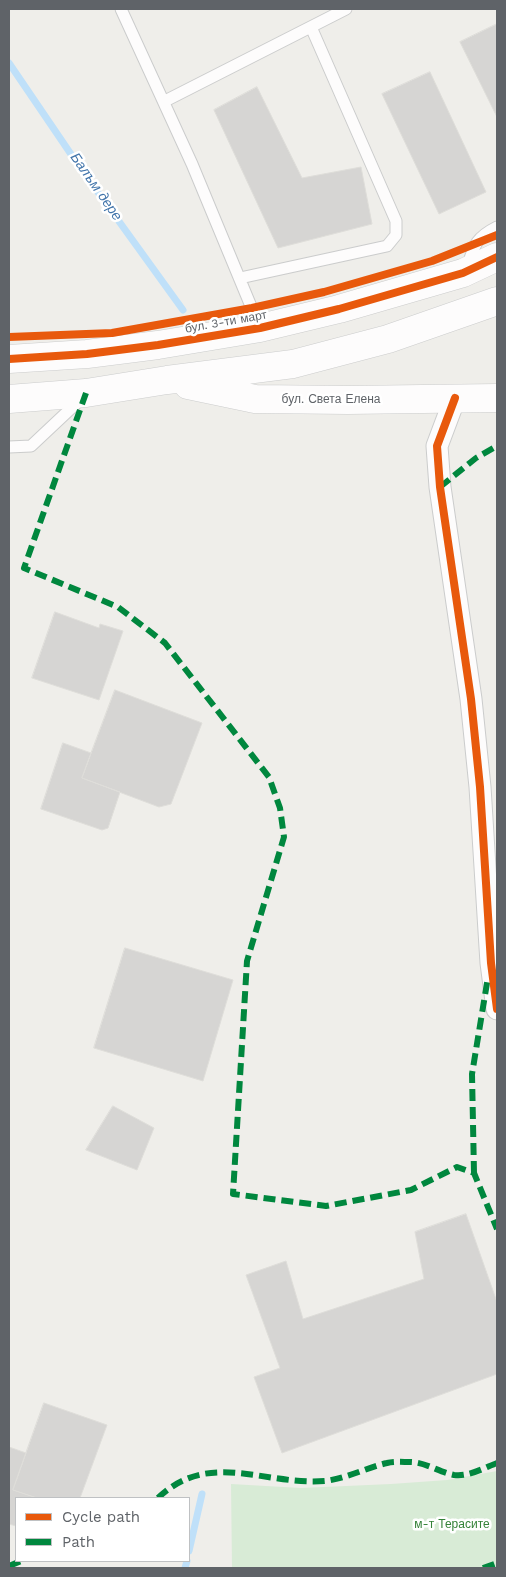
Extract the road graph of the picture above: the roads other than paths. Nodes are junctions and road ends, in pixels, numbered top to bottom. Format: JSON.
{"nodes":[{"id":1,"x":121,"y":9,"type":"edge"},
{"id":2,"x":346,"y":9,"type":"edge"},
{"id":3,"x":311,"y":26,"type":"junction"},
{"id":4,"x":165,"y":101,"type":"junction"},
{"id":5,"x":497,"y":227,"type":"edge"},
{"id":6,"x":497,"y":258,"type":"edge"},
{"id":7,"x":465,"y":272,"type":"junction"},
{"id":8,"x":240,"y":278,"type":"junction"},
{"id":9,"x":497,"y":285,"type":"edge"},
{"id":10,"x":497,"y":301,"type":"edge"},
{"id":11,"x":260,"y":328,"type":"junction"},
{"id":12,"x":9,"y":359,"type":"edge"},
{"id":13,"x":167,"y":380,"type":"junction"},
{"id":14,"x":86,"y":394,"type":"junction"},
{"id":15,"x":455,"y":398,"type":"junction"},
{"id":16,"x":497,"y":398,"type":"edge"},
{"id":17,"x":9,"y":399,"type":"edge"},
{"id":18,"x":9,"y":447,"type":"edge"},
{"id":19,"x":497,"y":1009,"type":"edge"}],
"edges":[{"from":1,"to":4,"type":"lane"},
{"from":2,"to":3,"type":"lane"},
{"from":3,"to":4,"type":"lane"},
{"from":3,"to":8,"type":"lane"},
{"from":4,"to":8,"type":"lane"},
{"from":5,"to":7,"type":"lane"},
{"from":6,"to":7,"type":"street","name":"бул. 3-ти март"},
{"from":7,"to":9,"type":"street"},
{"from":7,"to":11,"type":"street","name":"бул. 3-ти март"},
{"from":8,"to":11,"type":"lane"},
{"from":10,"to":13,"type":"street"},
{"from":11,"to":12,"type":"street","name":"бул. 3-ти март"},
{"from":13,"to":14,"type":"street"},
{"from":13,"to":15,"type":"street","name":"бул. Света Елена"},
{"from":14,"to":17,"type":"street"},
{"from":14,"to":18,"type":"lane"},
{"from":15,"to":16,"type":"street","name":"бул. Света Елена"},
{"from":15,"to":19,"type":"street"}]}
